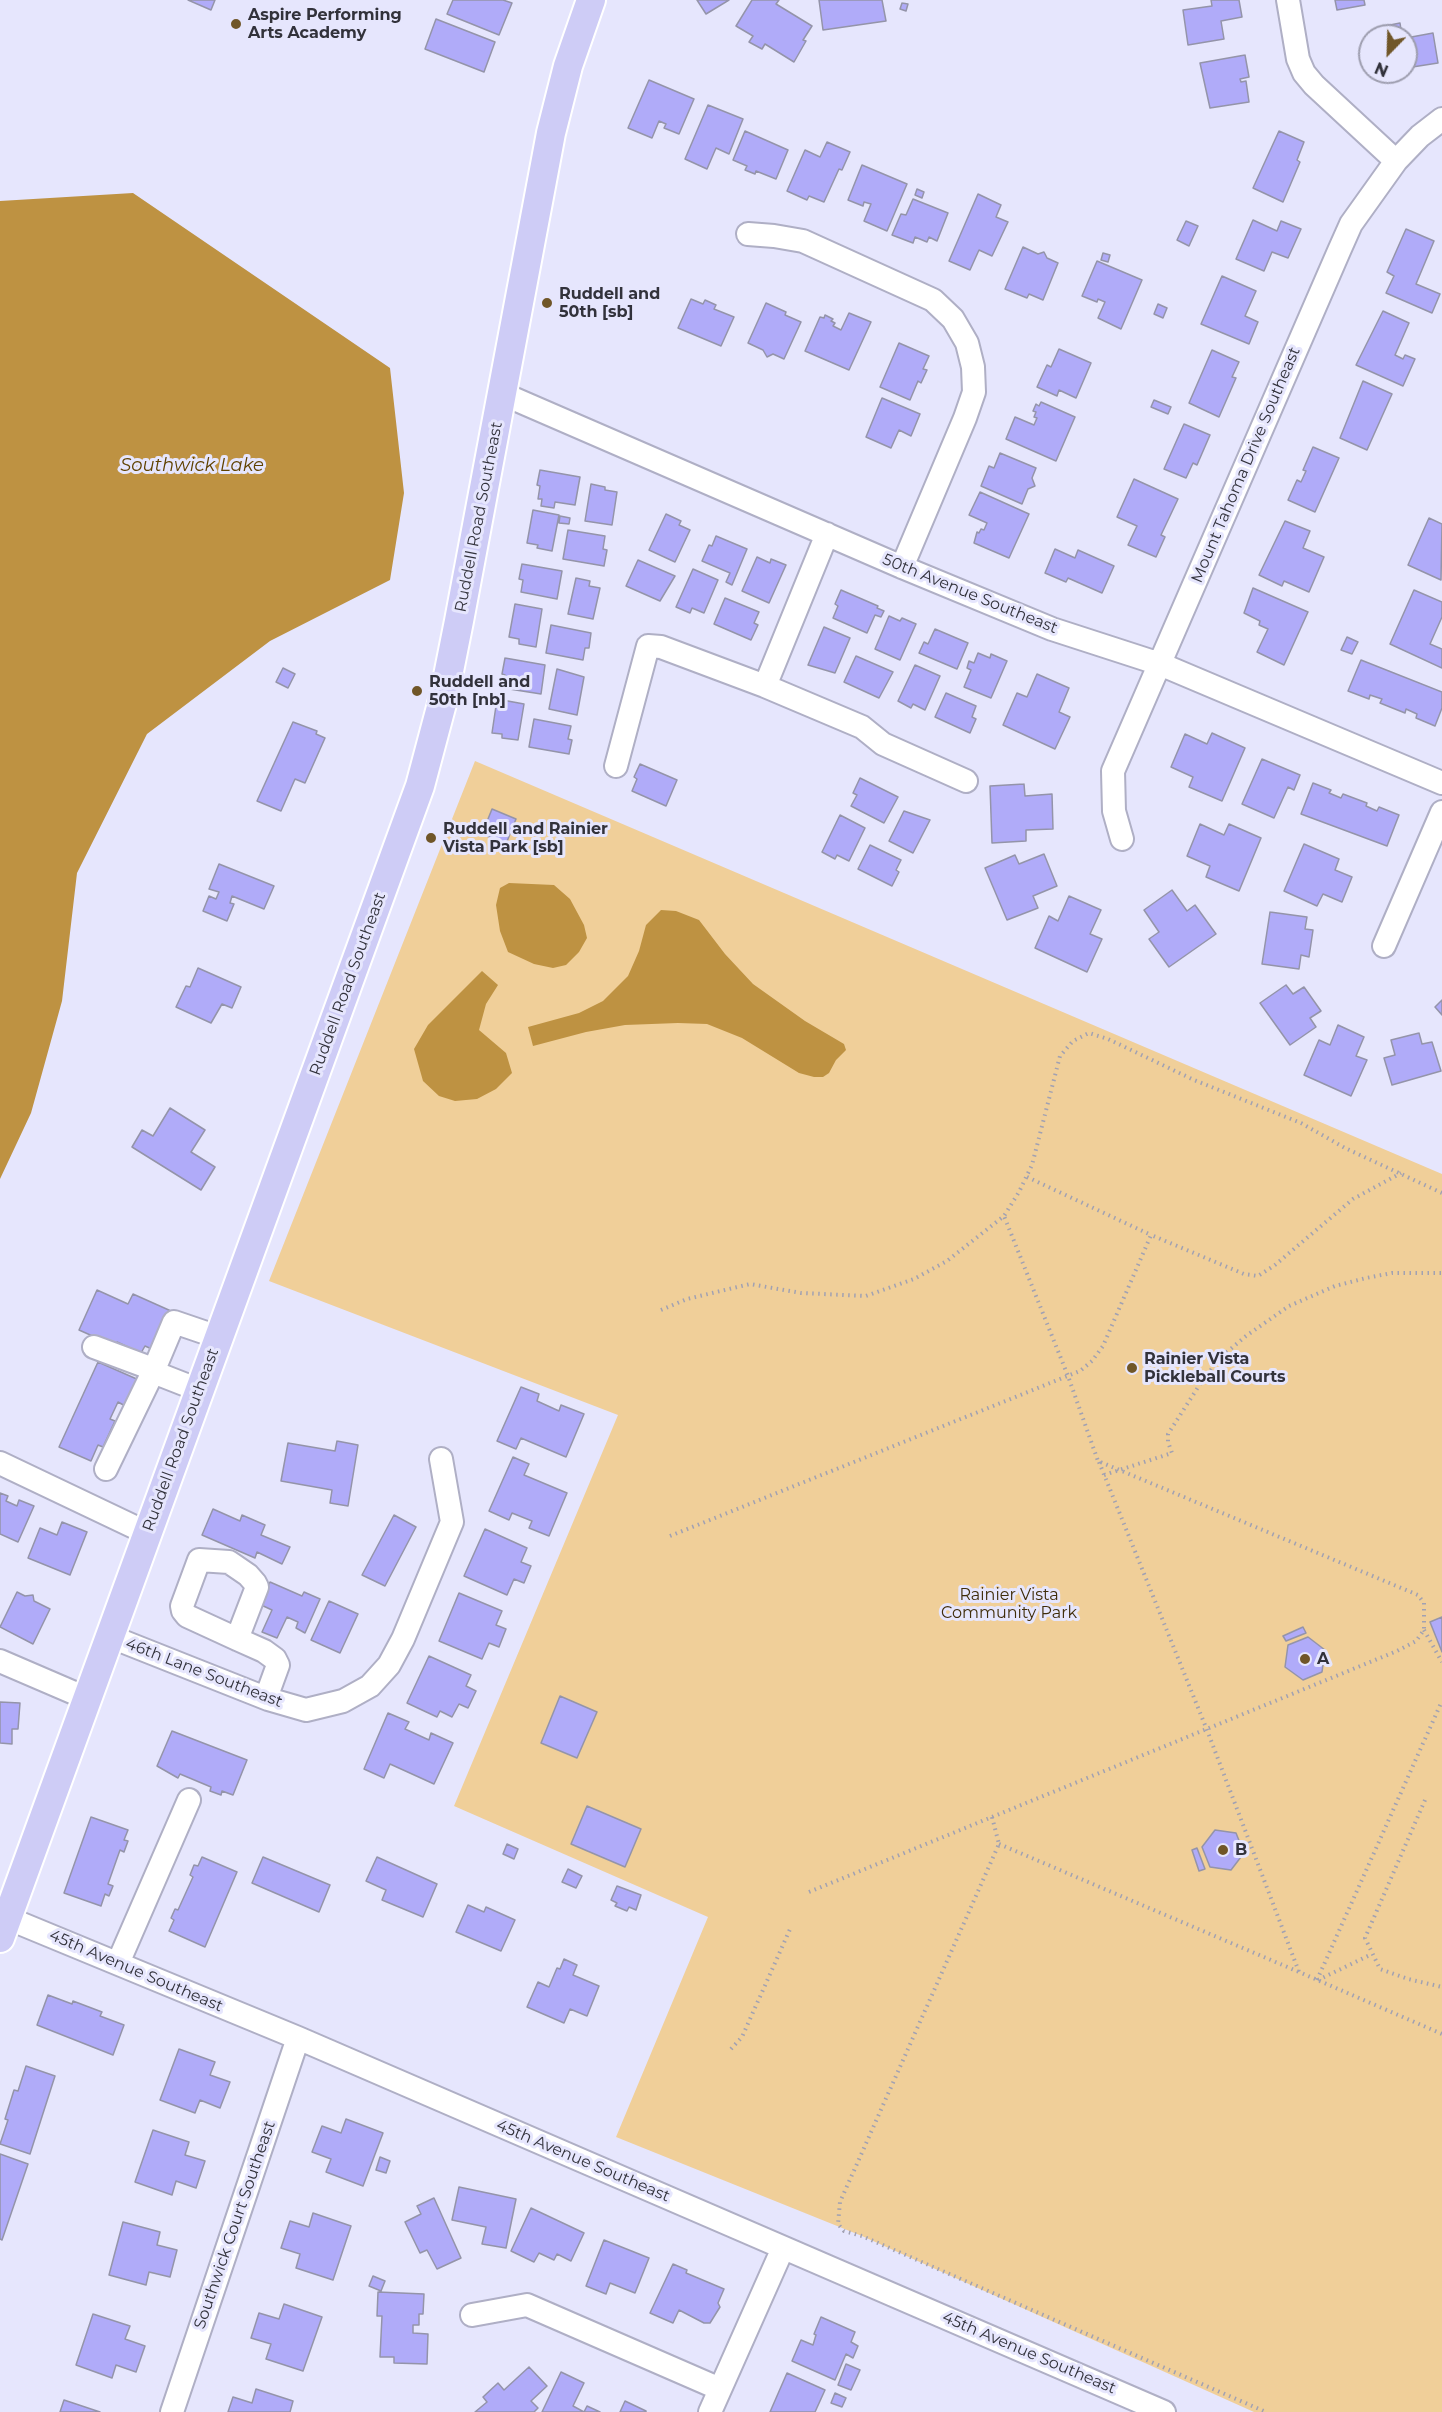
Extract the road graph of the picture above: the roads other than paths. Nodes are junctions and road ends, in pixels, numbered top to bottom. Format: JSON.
{"nodes":[{"id":1,"x":591,"y":0,"type":"edge"},
{"id":2,"x":1288,"y":0,"type":"edge"},
{"id":3,"x":1442,"y":119,"type":"edge"},
{"id":4,"x":1396,"y":161,"type":"junction"},
{"id":5,"x":748,"y":234,"type":"dead end"},
{"id":6,"x":503,"y":394,"type":"junction"},
{"id":7,"x":827,"y":534,"type":"junction"},
{"id":8,"x":902,"y":567,"type":"junction"},
{"id":9,"x":1160,"y":664,"type":"junction"},
{"id":10,"x":765,"y":686,"type":"junction"},
{"id":11,"x":616,"y":766,"type":"dead end"},
{"id":12,"x":966,"y":781,"type":"dead end"},
{"id":13,"x":1442,"y":783,"type":"edge"},
{"id":14,"x":1442,"y":812,"type":"edge"},
{"id":15,"x":1122,"y":839,"type":"dead end"},
{"id":16,"x":1384,"y":946,"type":"dead end"},
{"id":17,"x":218,"y":1337,"type":"junction"},
{"id":18,"x":94,"y":1347,"type":"dead end"},
{"id":19,"x":153,"y":1372,"type":"junction"},
{"id":20,"x":199,"y":1390,"type":"junction"},
{"id":21,"x":441,"y":1459,"type":"dead end"},
{"id":22,"x":0,"y":1463,"type":"edge"},
{"id":23,"x":106,"y":1469,"type":"dead end"},
{"id":24,"x":147,"y":1533,"type":"junction"},
{"id":25,"x":109,"y":1636,"type":"junction"},
{"id":26,"x":237,"y":1638,"type":"dead end"},
{"id":27,"x":0,"y":1661,"type":"edge"},
{"id":28,"x":86,"y":1698,"type":"junction"},
{"id":29,"x":266,"y":1698,"type":"junction"},
{"id":30,"x":189,"y":1800,"type":"dead end"},
{"id":31,"x":2,"y":1923,"type":"edge"},
{"id":32,"x":118,"y":1963,"type":"junction"},
{"id":33,"x":298,"y":2038,"type":"junction"},
{"id":34,"x":783,"y":2248,"type":"junction"},
{"id":35,"x":472,"y":2315,"type":"dead end"},
{"id":36,"x":720,"y":2389,"type":"junction"},
{"id":37,"x":172,"y":2412,"type":"edge"},
{"id":38,"x":710,"y":2412,"type":"edge"},
{"id":39,"x":1164,"y":2412,"type":"edge"}],
"edges":[{"from":1,"to":6,"type":"main road","name":"Ruddell Road Southeast"},
{"from":2,"to":4,"type":"street"},
{"from":3,"to":4,"type":"street","name":"Mount Tahoma Drive Southeast"},
{"from":4,"to":9,"type":"street","name":"Mount Tahoma Drive Southeast"},
{"from":5,"to":8,"type":"street"},
{"from":6,"to":7,"type":"street","name":"50th Avenue Southeast"},
{"from":6,"to":17,"type":"main road","name":"Ruddell Road Southeast"},
{"from":7,"to":8,"type":"street","name":"50th Avenue Southeast"},
{"from":7,"to":10,"type":"street"},
{"from":8,"to":9,"type":"street","name":"50th Avenue Southeast"},
{"from":9,"to":13,"type":"street","name":"50th Avenue Southeast"},
{"from":9,"to":15,"type":"street","name":"Mount Tahoma Drive Southeast"},
{"from":10,"to":11,"type":"street"},
{"from":10,"to":12,"type":"street"},
{"from":14,"to":16,"type":"street"},
{"from":17,"to":19,"type":"street"},
{"from":17,"to":20,"type":"main road","name":"Ruddell Road Southeast"},
{"from":18,"to":19,"type":"street"},
{"from":19,"to":20,"type":"street"},
{"from":19,"to":23,"type":"street"},
{"from":20,"to":24,"type":"main road","name":"Ruddell Road Southeast"},
{"from":21,"to":29,"type":"street","name":"46th Lane Southeast"},
{"from":22,"to":24,"type":"street"},
{"from":24,"to":25,"type":"main road","name":"Ruddell Road Southeast"},
{"from":25,"to":28,"type":"main road","name":"Ruddell Road Southeast"},
{"from":25,"to":29,"type":"street","name":"46th Lane Southeast"},
{"from":26,"to":29,"type":"street"},
{"from":27,"to":28,"type":"street"},
{"from":28,"to":31,"type":"main road","name":"Ruddell Road Southeast"},
{"from":30,"to":32,"type":"street"},
{"from":31,"to":32,"type":"street","name":"45th Avenue Southeast"},
{"from":32,"to":33,"type":"street","name":"45th Avenue Southeast"},
{"from":33,"to":34,"type":"street","name":"45th Avenue Southeast"},
{"from":33,"to":37,"type":"street","name":"Southwick Court Southeast"},
{"from":34,"to":36,"type":"street"},
{"from":34,"to":39,"type":"street","name":"45th Avenue Southeast"},
{"from":35,"to":36,"type":"street"},
{"from":36,"to":38,"type":"street"}]}
